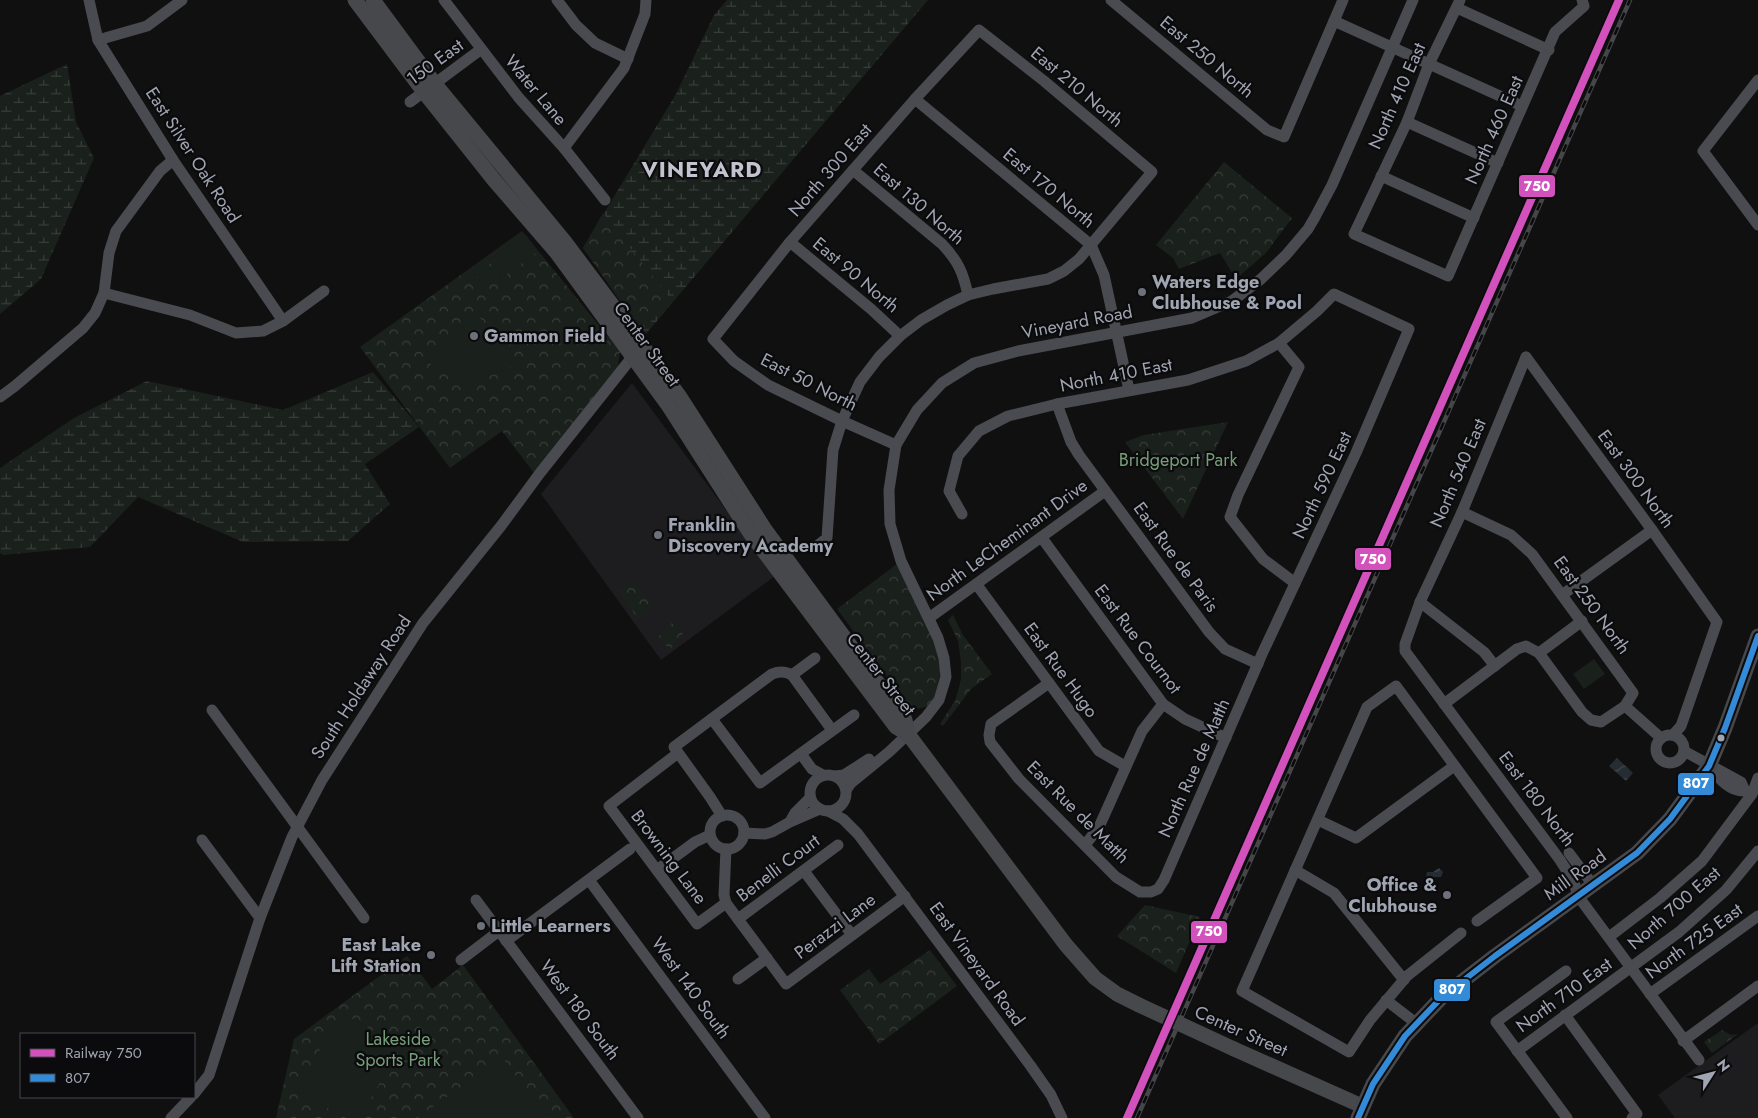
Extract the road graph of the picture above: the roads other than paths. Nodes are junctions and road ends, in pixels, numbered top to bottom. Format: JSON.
{"nodes":[{"id":1,"x":89,"y":0,"type":"edge"},
{"id":2,"x":180,"y":0,"type":"edge"},
{"id":3,"x":355,"y":0,"type":"edge"},
{"id":4,"x":373,"y":0,"type":"edge"},
{"id":5,"x":444,"y":0,"type":"edge"},
{"id":6,"x":557,"y":0,"type":"edge"},
{"id":7,"x":646,"y":0,"type":"edge"},
{"id":8,"x":1111,"y":0,"type":"edge"},
{"id":9,"x":1343,"y":0,"type":"edge"},
{"id":10,"x":1413,"y":0,"type":"edge"},
{"id":11,"x":1583,"y":3,"type":"edge"},
{"id":12,"x":1459,"y":4,"type":"edge"},
{"id":13,"x":1334,"y":21,"type":"junction"},
{"id":14,"x":979,"y":30,"type":"joint"},
{"id":15,"x":98,"y":40,"type":"junction"},
{"id":16,"x":1393,"y":47,"type":"junction"},
{"id":17,"x":480,"y":50,"type":"junction"},
{"id":18,"x":1548,"y":50,"type":"junction"},
{"id":19,"x":628,"y":59,"type":"junction"},
{"id":20,"x":1429,"y":64,"type":"junction"},
{"id":21,"x":1758,"y":80,"type":"edge"},
{"id":22,"x":429,"y":88,"type":"junction"},
{"id":23,"x":915,"y":99,"type":"junction"},
{"id":24,"x":410,"y":102,"type":"dead end"},
{"id":25,"x":1522,"y":106,"type":"junction"},
{"id":26,"x":1407,"y":122,"type":"junction"},
{"id":27,"x":564,"y":148,"type":"junction"},
{"id":28,"x":174,"y":160,"type":"junction"},
{"id":29,"x":1498,"y":163,"type":"junction"},
{"id":30,"x":853,"y":170,"type":"junction"},
{"id":31,"x":1381,"y":176,"type":"junction"},
{"id":32,"x":605,"y":200,"type":"dead end"},
{"id":33,"x":1474,"y":218,"type":"junction"},
{"id":34,"x":1758,"y":225,"type":"edge"},
{"id":35,"x":790,"y":242,"type":"junction"},
{"id":36,"x":1091,"y":245,"type":"junction"},
{"id":37,"x":1448,"y":276,"type":"joint"},
{"id":38,"x":324,"y":291,"type":"dead end"},
{"id":39,"x":104,"y":293,"type":"junction"},
{"id":40,"x":968,"y":295,"type":"junction"},
{"id":41,"x":282,"y":321,"type":"junction"},
{"id":42,"x":1409,"y":328,"type":"joint"},
{"id":43,"x":1117,"y":332,"type":"junction"},
{"id":44,"x":900,"y":336,"type":"junction"},
{"id":45,"x":713,"y":339,"type":"joint"},
{"id":46,"x":1279,"y":343,"type":"junction"},
{"id":47,"x":638,"y":352,"type":"junction"},
{"id":48,"x":1526,"y":357,"type":"joint"},
{"id":49,"x":1129,"y":390,"type":"junction"},
{"id":50,"x":0,"y":397,"type":"edge"},
{"id":51,"x":1057,"y":404,"type":"junction"},
{"id":52,"x":842,"y":421,"type":"junction"},
{"id":53,"x":694,"y":444,"type":"junction"},
{"id":54,"x":896,"y":445,"type":"junction"},
{"id":55,"x":733,"y":480,"type":"junction"},
{"id":56,"x":1105,"y":491,"type":"junction"},
{"id":57,"x":1462,"y":512,"type":"junction"},
{"id":58,"x":962,"y":514,"type":"dead end"},
{"id":59,"x":756,"y":516,"type":"junction"},
{"id":60,"x":1652,"y":530,"type":"junction"},
{"id":61,"x":750,"y":533,"type":"junction"},
{"id":62,"x":1042,"y":538,"type":"junction"},
{"id":63,"x":817,"y":546,"type":"dead end"},
{"id":64,"x":1295,"y":584,"type":"junction"},
{"id":65,"x":977,"y":585,"type":"junction"},
{"id":66,"x":1562,"y":595,"type":"junction"},
{"id":67,"x":1420,"y":602,"type":"junction"},
{"id":68,"x":929,"y":618,"type":"junction"},
{"id":69,"x":1582,"y":621,"type":"junction"},
{"id":70,"x":1758,"y":636,"type":"edge"},
{"id":71,"x":1539,"y":653,"type":"junction"},
{"id":72,"x":815,"y":658,"type":"dead end"},
{"id":73,"x":1260,"y":659,"type":"junction"},
{"id":74,"x":1495,"y":666,"type":"junction"},
{"id":75,"x":792,"y":675,"type":"junction"},
{"id":76,"x":1049,"y":683,"type":"junction"},
{"id":77,"x":1163,"y":704,"type":"junction"},
{"id":78,"x":1444,"y":704,"type":"junction"},
{"id":79,"x":1625,"y":706,"type":"junction"},
{"id":80,"x":212,"y":710,"type":"dead end"},
{"id":81,"x":854,"y":715,"type":"dead end"},
{"id":82,"x":712,"y":719,"type":"junction"},
{"id":83,"x":832,"y":730,"type":"junction"},
{"id":84,"x":908,"y":734,"type":"junction"},
{"id":85,"x":1673,"y":735,"type":"junction"},
{"id":86,"x":1226,"y":738,"type":"junction"},
{"id":87,"x":1661,"y":738,"type":"junction"},
{"id":88,"x":676,"y":750,"type":"junction"},
{"id":89,"x":1684,"y":751,"type":"junction"},
{"id":90,"x":801,"y":754,"type":"junction"},
{"id":91,"x":1125,"y":766,"type":"junction"},
{"id":92,"x":1454,"y":766,"type":"junction"},
{"id":93,"x":1709,"y":766,"type":"junction"},
{"id":94,"x":813,"y":775,"type":"junction"},
{"id":95,"x":829,"y":775,"type":"junction"},
{"id":96,"x":1758,"y":778,"type":"edge"},
{"id":97,"x":846,"y":793,"type":"junction"},
{"id":98,"x":810,"y":798,"type":"junction"},
{"id":99,"x":824,"y":810,"type":"junction"},
{"id":100,"x":722,"y":816,"type":"junction"},
{"id":101,"x":1318,"y":820,"type":"junction"},
{"id":102,"x":790,"y":822,"type":"junction"},
{"id":103,"x":298,"y":827,"type":"junction"},
{"id":104,"x":744,"y":833,"type":"junction"},
{"id":105,"x":858,"y":834,"type":"junction"},
{"id":106,"x":710,"y":835,"type":"junction"},
{"id":107,"x":202,"y":840,"type":"dead end"},
{"id":108,"x":1085,"y":845,"type":"junction"},
{"id":109,"x":838,"y":846,"type":"dead end"},
{"id":110,"x":630,"y":849,"type":"dead end"},
{"id":111,"x":726,"y":849,"type":"junction"},
{"id":112,"x":1758,"y":851,"type":"edge"},
{"id":113,"x":1569,"y":853,"type":"dead end"},
{"id":114,"x":657,"y":870,"type":"junction"},
{"id":115,"x":804,"y":870,"type":"junction"},
{"id":116,"x":1295,"y":870,"type":"junction"},
{"id":117,"x":589,"y":880,"type":"junction"},
{"id":118,"x":1593,"y":885,"type":"junction"},
{"id":119,"x":1151,"y":892,"type":"joint"},
{"id":120,"x":905,"y":896,"type":"junction"},
{"id":121,"x":1578,"y":896,"type":"junction"},
{"id":122,"x":476,"y":900,"type":"dead end"},
{"id":123,"x":726,"y":903,"type":"junction"},
{"id":124,"x":1758,"y":916,"type":"edge"},
{"id":125,"x":260,"y":918,"type":"junction"},
{"id":126,"x":364,"y":918,"type":"dead end"},
{"id":127,"x":738,"y":919,"type":"junction"},
{"id":128,"x":1477,"y":920,"type":"dead end"},
{"id":129,"x":1460,"y":933,"type":"dead end"},
{"id":130,"x":502,"y":936,"type":"junction"},
{"id":131,"x":852,"y":936,"type":"junction"},
{"id":132,"x":1609,"y":938,"type":"junction"},
{"id":133,"x":767,"y":958,"type":"junction"},
{"id":134,"x":461,"y":960,"type":"dead end"},
{"id":135,"x":1631,"y":968,"type":"junction"},
{"id":136,"x":1566,"y":971,"type":"dead end"},
{"id":137,"x":738,"y":979,"type":"dead end"},
{"id":138,"x":1404,"y":980,"type":"junction"},
{"id":139,"x":1758,"y":986,"type":"edge"},
{"id":140,"x":1650,"y":994,"type":"junction"},
{"id":141,"x":1386,"y":1000,"type":"junction"},
{"id":142,"x":1566,"y":1015,"type":"junction"},
{"id":143,"x":1417,"y":1024,"type":"junction"},
{"id":144,"x":1683,"y":1041,"type":"junction"},
{"id":145,"x":1518,"y":1051,"type":"junction"},
{"id":146,"x":1699,"y":1060,"type":"dead end"},
{"id":147,"x":195,"y":1093,"type":"edge"},
{"id":148,"x":190,"y":1098,"type":"edge"},
{"id":149,"x":1360,"y":1112,"type":"edge"},
{"id":150,"x":1635,"y":1116,"type":"edge"},
{"id":151,"x":171,"y":1118,"type":"edge"},
{"id":152,"x":638,"y":1118,"type":"edge"},
{"id":153,"x":765,"y":1118,"type":"edge"},
{"id":154,"x":1062,"y":1118,"type":"edge"},
{"id":155,"x":1567,"y":1118,"type":"edge"}],
"edges":[{"from":1,"to":15,"type":"street","name":"East Silver Oak Road"},
{"from":2,"to":15,"type":"street"},
{"from":3,"to":22,"type":"main road","name":"Center Street"},
{"from":4,"to":22,"type":"main road","name":"Center Street"},
{"from":5,"to":17,"type":"street","name":"Water Lane"},
{"from":6,"to":19,"type":"street"},
{"from":7,"to":19,"type":"street"},
{"from":8,"to":13,"type":"street","name":"East 250 North"},
{"from":9,"to":13,"type":"street"},
{"from":10,"to":16,"type":"street","name":"Vineyard Road"},
{"from":11,"to":18,"type":"street","name":"North 460 East"},
{"from":12,"to":18,"type":"street"},
{"from":12,"to":20,"type":"street","name":"North 410 East"},
{"from":13,"to":16,"type":"street"},
{"from":14,"to":23,"type":"street","name":"North 300 East"},
{"from":14,"to":36,"type":"street","name":"East 210 North"},
{"from":15,"to":28,"type":"street","name":"East Silver Oak Road"},
{"from":16,"to":20,"type":"street"},
{"from":16,"to":43,"type":"street","name":"Vineyard Road"},
{"from":17,"to":22,"type":"street","name":"150 East"},
{"from":17,"to":27,"type":"street","name":"Water Lane"},
{"from":18,"to":25,"type":"street","name":"North 460 East"},
{"from":19,"to":27,"type":"street"},
{"from":20,"to":25,"type":"street"},
{"from":20,"to":26,"type":"street","name":"North 410 East"},
{"from":21,"to":34,"type":"street"},
{"from":22,"to":24,"type":"street","name":"150 East"},
{"from":22,"to":47,"type":"main road","name":"Center Street"},
{"from":23,"to":30,"type":"street","name":"North 300 East"},
{"from":23,"to":36,"type":"street","name":"East 170 North"},
{"from":25,"to":29,"type":"street","name":"North 460 East"},
{"from":26,"to":29,"type":"street"},
{"from":26,"to":31,"type":"street","name":"North 410 East"},
{"from":27,"to":32,"type":"street","name":"Water Lane"},
{"from":28,"to":39,"type":"street"},
{"from":28,"to":41,"type":"street","name":"East Silver Oak Road"},
{"from":29,"to":33,"type":"street","name":"North 460 East"},
{"from":30,"to":35,"type":"street","name":"North 300 East"},
{"from":30,"to":40,"type":"street","name":"East 130 North"},
{"from":31,"to":33,"type":"street"},
{"from":31,"to":37,"type":"street","name":"North 410 East"},
{"from":33,"to":37,"type":"street","name":"North 460 East"},
{"from":35,"to":44,"type":"street","name":"East 90 North"},
{"from":35,"to":45,"type":"street","name":"North 300 East"},
{"from":36,"to":40,"type":"street"},
{"from":36,"to":43,"type":"street","name":"East 170 North"},
{"from":38,"to":41,"type":"street"},
{"from":39,"to":41,"type":"street"},
{"from":39,"to":50,"type":"street"},
{"from":40,"to":44,"type":"street"},
{"from":42,"to":46,"type":"street","name":"North 410 East"},
{"from":42,"to":64,"type":"street","name":"North 590 East"},
{"from":43,"to":49,"type":"street","name":"East 170 North"},
{"from":43,"to":54,"type":"street","name":"Vineyard Road"},
{"from":44,"to":52,"type":"street"},
{"from":45,"to":52,"type":"street","name":"East 50 North"},
{"from":46,"to":49,"type":"street","name":"North 410 East"},
{"from":46,"to":64,"type":"street"},
{"from":47,"to":53,"type":"main road","name":"Center Street"},
{"from":47,"to":55,"type":"main road","name":"Center Street"},
{"from":47,"to":103,"type":"street","name":"South Holdaway Road"},
{"from":48,"to":57,"type":"street","name":"North 540 East"},
{"from":48,"to":60,"type":"street","name":"East 300 North"},
{"from":49,"to":51,"type":"street","name":"North 410 East"},
{"from":51,"to":56,"type":"street","name":"East Rue de Paris"},
{"from":51,"to":58,"type":"street","name":"North 410 East"},
{"from":52,"to":54,"type":"street","name":"East 50 North"},
{"from":52,"to":63,"type":"street"},
{"from":53,"to":55,"type":"main road"},
{"from":53,"to":61,"type":"main road","name":"Center Street"},
{"from":54,"to":68,"type":"street","name":"Vineyard Road"},
{"from":55,"to":59,"type":"main road","name":"Center Street"},
{"from":56,"to":62,"type":"street","name":"North LeCheminant Drive"},
{"from":56,"to":73,"type":"street","name":"East Rue de Paris"},
{"from":57,"to":66,"type":"street","name":"East 250 North"},
{"from":57,"to":67,"type":"street","name":"North 540 East"},
{"from":59,"to":61,"type":"main road"},
{"from":59,"to":84,"type":"main road","name":"Center Street"},
{"from":60,"to":66,"type":"street"},
{"from":60,"to":85,"type":"street","name":"East 300 North"},
{"from":61,"to":84,"type":"main road","name":"Center Street"},
{"from":62,"to":65,"type":"street","name":"North LeCheminant Drive"},
{"from":62,"to":77,"type":"street","name":"East Rue Cournot"},
{"from":64,"to":73,"type":"street","name":"North 590 East"},
{"from":65,"to":68,"type":"street","name":"North LeCheminant Drive"},
{"from":65,"to":76,"type":"street","name":"East Rue Hugo"},
{"from":66,"to":69,"type":"street","name":"East 250 North"},
{"from":67,"to":74,"type":"street"},
{"from":67,"to":78,"type":"street","name":"East 180 North"},
{"from":68,"to":84,"type":"street","name":"Vineyard Road"},
{"from":69,"to":71,"type":"street"},
{"from":69,"to":79,"type":"street","name":"East 250 North"},
{"from":70,"to":93,"type":"main road","name":"Mill Road"},
{"from":71,"to":74,"type":"street"},
{"from":71,"to":79,"type":"street"},
{"from":72,"to":75,"type":"street"},
{"from":73,"to":86,"type":"street","name":"North Rue de Matth"},
{"from":74,"to":78,"type":"street"},
{"from":75,"to":82,"type":"street"},
{"from":75,"to":83,"type":"street"},
{"from":76,"to":91,"type":"street","name":"East Rue Hugo"},
{"from":76,"to":108,"type":"street","name":"East Rue de Matth"},
{"from":77,"to":86,"type":"street","name":"East Rue Cournot"},
{"from":77,"to":91,"type":"street"},
{"from":78,"to":121,"type":"street","name":"East 180 North"},
{"from":79,"to":87,"type":"street"},
{"from":80,"to":103,"type":"street"},
{"from":81,"to":83,"type":"street"},
{"from":82,"to":88,"type":"street"},
{"from":82,"to":90,"type":"street"},
{"from":83,"to":90,"type":"street"},
{"from":84,"to":95,"type":"street"},
{"from":84,"to":97,"type":"street","name":"Vineyard Road"},
{"from":84,"to":149,"type":"main road","name":"Center Street","bridge":true},
{"from":85,"to":87,"type":"street"},
{"from":85,"to":89,"type":"street"},
{"from":86,"to":119,"type":"street","name":"North Rue de Matth"},
{"from":87,"to":89,"type":"street"},
{"from":88,"to":100,"type":"street"},
{"from":88,"to":114,"type":"street","name":"Browning Lane"},
{"from":89,"to":93,"type":"street"},
{"from":90,"to":94,"type":"street"},
{"from":91,"to":108,"type":"street"},
{"from":92,"to":101,"type":"street"},
{"from":92,"to":101,"type":"street"},
{"from":92,"to":128,"type":"street"},
{"from":93,"to":118,"type":"main road","name":"Mill Road"},
{"from":94,"to":95,"type":"street"},
{"from":94,"to":98,"type":"street"},
{"from":95,"to":97,"type":"street"},
{"from":96,"to":132,"type":"street"},
{"from":97,"to":99,"type":"street"},
{"from":97,"to":105,"type":"street","name":"East Vineyard Road"},
{"from":98,"to":99,"type":"street"},
{"from":98,"to":102,"type":"street"},
{"from":99,"to":102,"type":"street"},
{"from":99,"to":105,"type":"street","name":"East Vineyard Road"},
{"from":100,"to":104,"type":"street"},
{"from":100,"to":106,"type":"street"},
{"from":101,"to":116,"type":"street"},
{"from":102,"to":104,"type":"street"},
{"from":103,"to":125,"type":"street","name":"South Holdaway Road"},
{"from":103,"to":126,"type":"street"},
{"from":104,"to":111,"type":"street"},
{"from":105,"to":120,"type":"street","name":"East Vineyard Road"},
{"from":106,"to":111,"type":"street"},
{"from":106,"to":114,"type":"street"},
{"from":107,"to":125,"type":"street"},
{"from":108,"to":119,"type":"street","name":"East Rue de Matth"},
{"from":109,"to":115,"type":"street","name":"Benelli Court"},
{"from":110,"to":117,"type":"street"},
{"from":111,"to":123,"type":"street"},
{"from":112,"to":135,"type":"street","name":"North 700 East"},
{"from":113,"to":118,"type":"street","name":"East 180 North"},
{"from":114,"to":123,"type":"street","name":"Browning Lane"},
{"from":115,"to":127,"type":"street","name":"Benelli Court"},
{"from":115,"to":131,"type":"street"},
{"from":116,"to":138,"type":"street"},
{"from":116,"to":141,"type":"street"},
{"from":117,"to":130,"type":"street"},
{"from":117,"to":153,"type":"street","name":"West 140 South"},
{"from":118,"to":121,"type":"main road","name":"Mill Road"},
{"from":120,"to":131,"type":"street","name":"Perazzi Lane"},
{"from":120,"to":154,"type":"street","name":"East Vineyard Road"},
{"from":121,"to":132,"type":"street","name":"East 180 North"},
{"from":121,"to":143,"type":"main road","name":"Mill Road"},
{"from":122,"to":130,"type":"street","name":"West 180 South"},
{"from":123,"to":127,"type":"street"},
{"from":124,"to":140,"type":"street","name":"North 725 East"},
{"from":125,"to":147,"type":"street","name":"South Holdaway Road"},
{"from":127,"to":133,"type":"street"},
{"from":129,"to":138,"type":"street"},
{"from":130,"to":134,"type":"street"},
{"from":130,"to":152,"type":"street","name":"West 180 South"},
{"from":131,"to":133,"type":"street","name":"Perazzi Lane"},
{"from":132,"to":135,"type":"street","name":"East 180 North"},
{"from":133,"to":137,"type":"street"},
{"from":135,"to":140,"type":"street","name":"East 180 North"},
{"from":135,"to":142,"type":"street","name":"North 710 East"},
{"from":136,"to":145,"type":"street"},
{"from":138,"to":141,"type":"street"},
{"from":139,"to":144,"type":"street"},
{"from":140,"to":144,"type":"street","name":"East 180 North"},
{"from":141,"to":143,"type":"street"},
{"from":142,"to":145,"type":"street","name":"North 710 East"},
{"from":142,"to":150,"type":"street"},
{"from":143,"to":149,"type":"main road","name":"Mill Road"},
{"from":144,"to":146,"type":"street","name":"East 180 North"},
{"from":145,"to":155,"type":"street"},
{"from":148,"to":151,"type":"street"}]}
